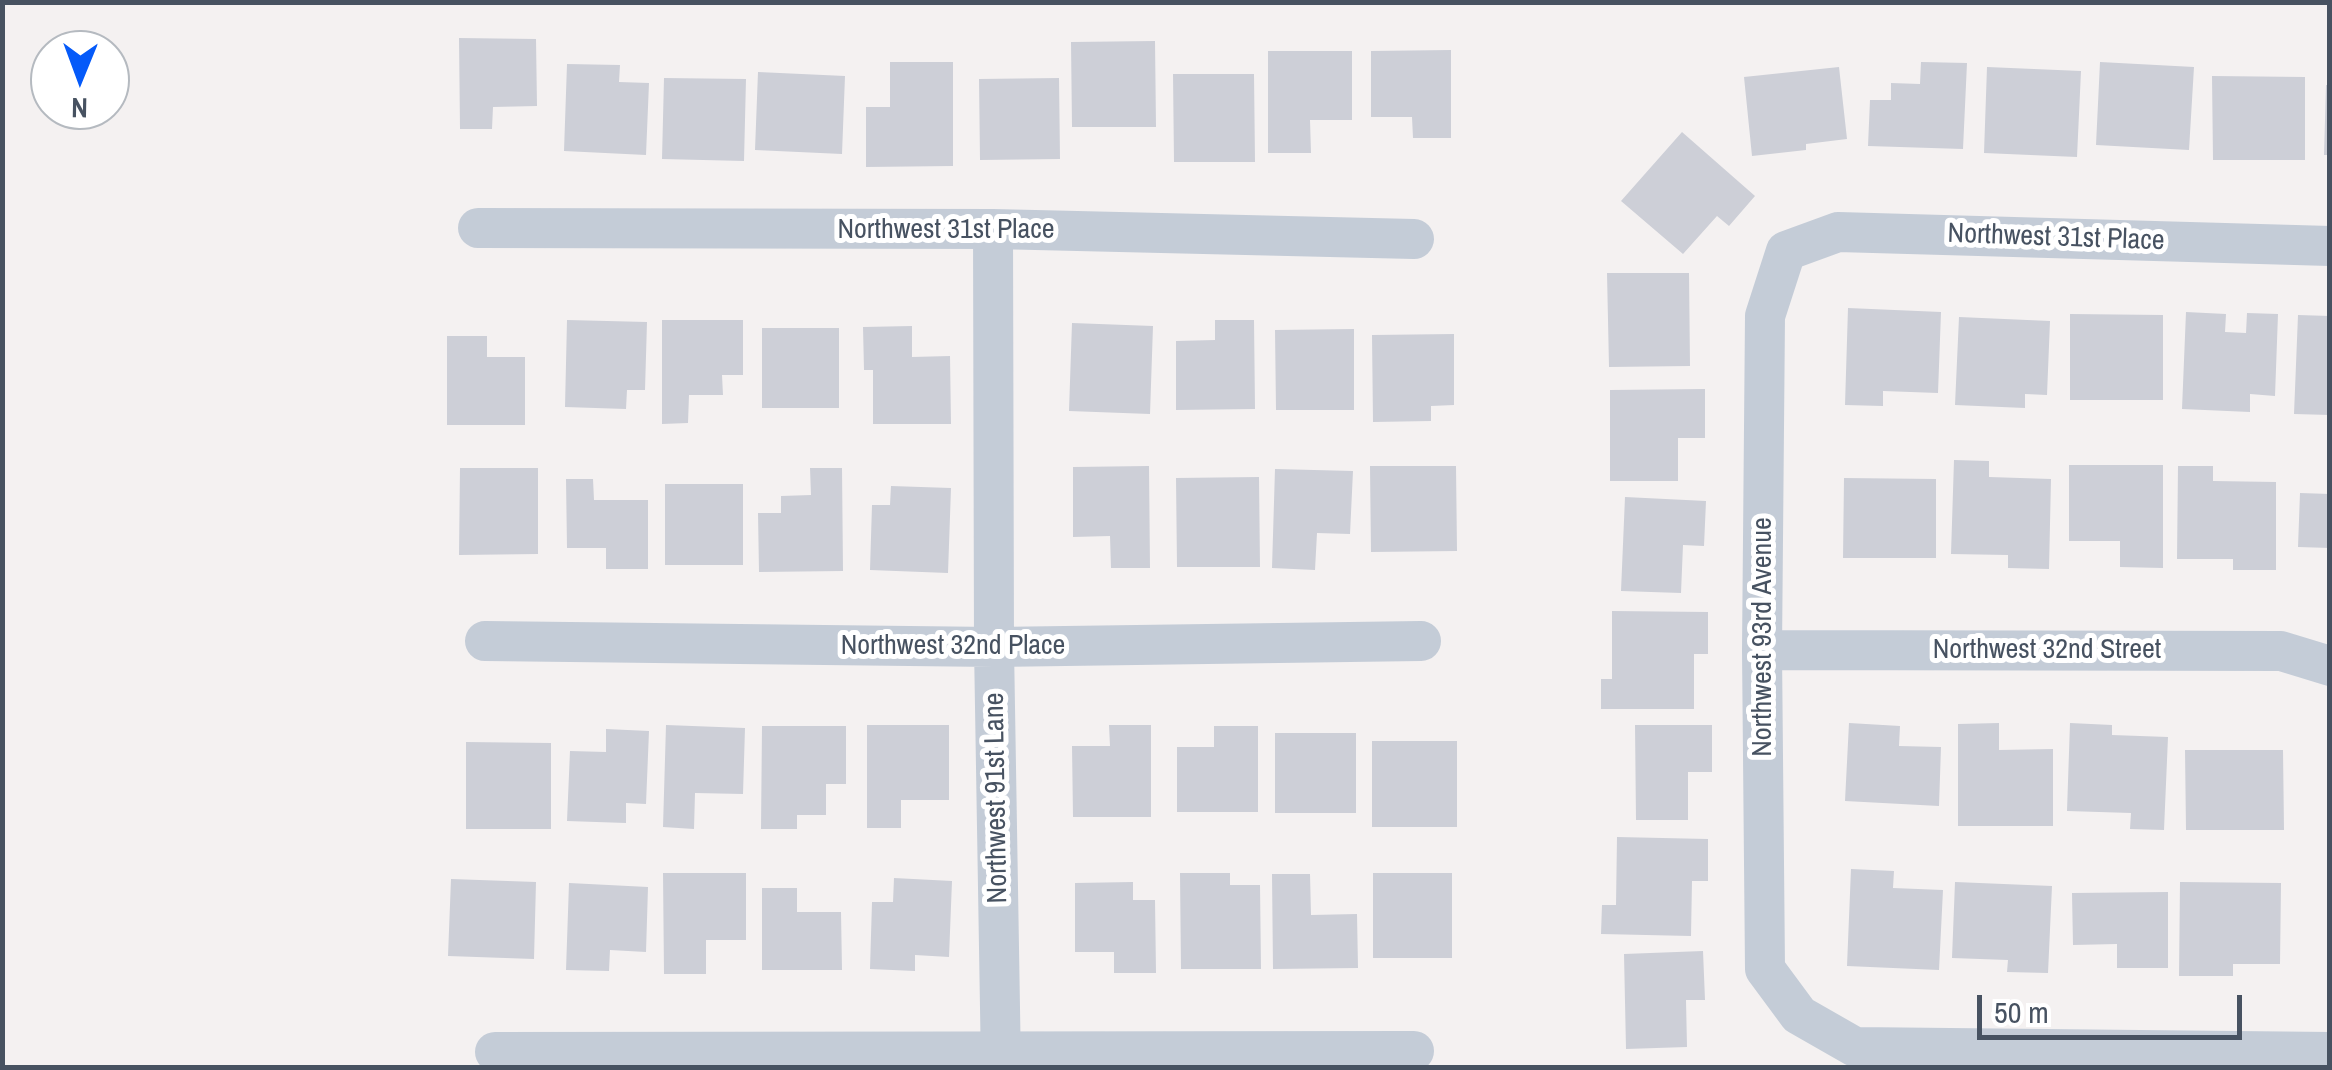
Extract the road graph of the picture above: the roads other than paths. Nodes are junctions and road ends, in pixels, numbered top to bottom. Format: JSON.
{"nodes":[{"id":1,"x":478,"y":228,"type":"dead end"},
{"id":2,"x":993,"y":229,"type":"junction"},
{"id":3,"x":1414,"y":239,"type":"dead end"},
{"id":4,"x":2330,"y":246,"type":"edge"},
{"id":5,"x":1786,"y":251,"type":"joint"},
{"id":6,"x":1421,"y":641,"type":"dead end"},
{"id":7,"x":485,"y":642,"type":"dead end"},
{"id":8,"x":994,"y":648,"type":"junction"},
{"id":9,"x":1762,"y":650,"type":"junction"},
{"id":10,"x":2330,"y":666,"type":"edge"},
{"id":11,"x":1414,"y":1051,"type":"dead end"},
{"id":12,"x":495,"y":1052,"type":"dead end"},
{"id":13,"x":2330,"y":1052,"type":"edge"},
{"id":14,"x":1001,"y":1059,"type":"edge"}],
"edges":[{"from":1,"to":2,"type":"street","name":"Northwest 31st Place"},
{"from":2,"to":3,"type":"street","name":"Northwest 31st Place"},
{"from":2,"to":8,"type":"street","name":"Northwest 91st Lane"},
{"from":4,"to":5,"type":"street","name":"Northwest 31st Place"},
{"from":5,"to":9,"type":"street","name":"Northwest 93rd Avenue"},
{"from":6,"to":8,"type":"street","name":"Northwest 32nd Place"},
{"from":7,"to":8,"type":"street","name":"Northwest 32nd Place"},
{"from":8,"to":14,"type":"street","name":"Northwest 91st Lane"},
{"from":9,"to":10,"type":"street","name":"Northwest 32nd Street"},
{"from":9,"to":13,"type":"street","name":"Northwest 93rd Avenue"},
{"from":11,"to":14,"type":"street"},
{"from":12,"to":14,"type":"street"}]}
